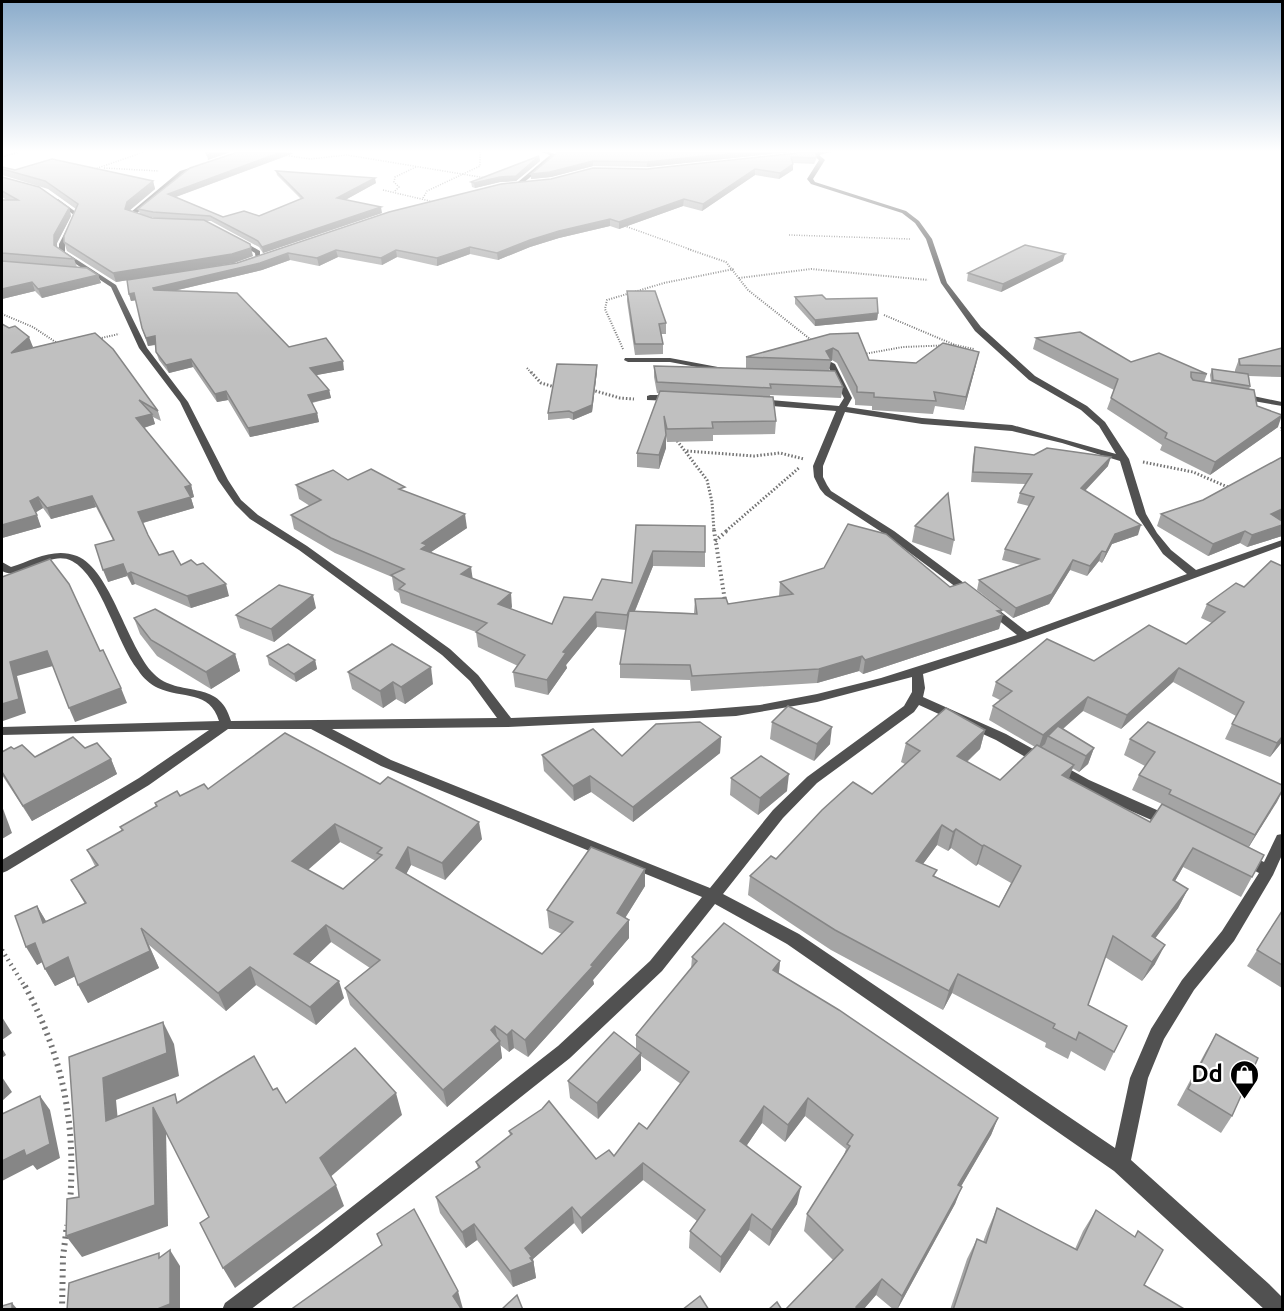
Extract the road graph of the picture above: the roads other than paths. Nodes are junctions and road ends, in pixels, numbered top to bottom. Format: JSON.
{"nodes":[{"id":1,"x":75,"y":213,"type":"edge"},
{"id":2,"x":133,"y":213,"type":"edge"},
{"id":3,"x":906,"y":213,"type":"edge"},
{"id":4,"x":154,"y":222,"type":"edge"},
{"id":5,"x":227,"y":234,"type":"edge"},
{"id":6,"x":267,"y":256,"type":"edge"},
{"id":7,"x":74,"y":271,"type":"edge"},
{"id":8,"x":95,"y":273,"type":"junction"},
{"id":9,"x":124,"y":285,"type":"dead end"},
{"id":10,"x":114,"y":286,"type":"junction"},
{"id":11,"x":628,"y":360,"type":"road end"},
{"id":12,"x":831,"y":364,"type":"edge"},
{"id":13,"x":734,"y":373,"type":"edge"},
{"id":14,"x":827,"y":377,"type":"edge"},
{"id":15,"x":837,"y":378,"type":"junction"},
{"id":16,"x":1226,"y":393,"type":"edge"},
{"id":17,"x":650,"y":398,"type":"road end"},
{"id":18,"x":683,"y":399,"type":"edge"},
{"id":19,"x":753,"y":402,"type":"edge"},
{"id":20,"x":1282,"y":404,"type":"edge"},
{"id":21,"x":841,"y":410,"type":"junction"},
{"id":22,"x":1124,"y":459,"type":"junction"},
{"id":23,"x":1282,"y":543,"type":"edge"},
{"id":24,"x":2,"y":565,"type":"edge"},
{"id":25,"x":1195,"y":575,"type":"junction"},
{"id":26,"x":1025,"y":636,"type":"junction"},
{"id":27,"x":917,"y":673,"type":"junction"},
{"id":28,"x":918,"y":699,"type":"junction"},
{"id":29,"x":508,"y":723,"type":"junction"},
{"id":30,"x":226,"y":724,"type":"junction"},
{"id":31,"x":315,"y":725,"type":"junction"},
{"id":32,"x":2,"y":731,"type":"edge"},
{"id":33,"x":1178,"y":826,"type":"edge"},
{"id":34,"x":1282,"y":839,"type":"edge"},
{"id":35,"x":1230,"y":851,"type":"edge"},
{"id":36,"x":2,"y":867,"type":"edge"},
{"id":37,"x":1268,"y":871,"type":"junction"},
{"id":38,"x":712,"y":894,"type":"junction"},
{"id":39,"x":1121,"y":1164,"type":"junction"},
{"id":40,"x":232,"y":1310,"type":"edge"},
{"id":41,"x":1280,"y":1310,"type":"edge"}],
"edges":[{"from":1,"to":8,"type":"street"},
{"from":2,"to":4,"type":"street"},
{"from":3,"to":22,"type":"street"},
{"from":5,"to":6,"type":"street"},
{"from":7,"to":8,"type":"street"},
{"from":8,"to":10,"type":"street"},
{"from":9,"to":10,"type":"street"},
{"from":10,"to":29,"type":"street"},
{"from":11,"to":13,"type":"street"},
{"from":12,"to":15,"type":"street"},
{"from":14,"to":15,"type":"street"},
{"from":15,"to":21,"type":"street"},
{"from":16,"to":20,"type":"street"},
{"from":17,"to":18,"type":"street"},
{"from":19,"to":21,"type":"street"},
{"from":21,"to":22,"type":"street"},
{"from":21,"to":26,"type":"street"},
{"from":22,"to":25,"type":"street"},
{"from":23,"to":25,"type":"street"},
{"from":24,"to":30,"type":"street"},
{"from":25,"to":26,"type":"street"},
{"from":26,"to":27,"type":"street"},
{"from":27,"to":28,"type":"street"},
{"from":27,"to":29,"type":"street"},
{"from":28,"to":33,"type":"street"},
{"from":28,"to":38,"type":"street"},
{"from":29,"to":31,"type":"street"},
{"from":30,"to":31,"type":"street"},
{"from":30,"to":32,"type":"street"},
{"from":30,"to":36,"type":"street"},
{"from":31,"to":38,"type":"street"},
{"from":34,"to":37,"type":"street"},
{"from":35,"to":37,"type":"street"},
{"from":37,"to":39,"type":"street"},
{"from":38,"to":39,"type":"street"},
{"from":38,"to":40,"type":"street"},
{"from":39,"to":41,"type":"street"}]}
